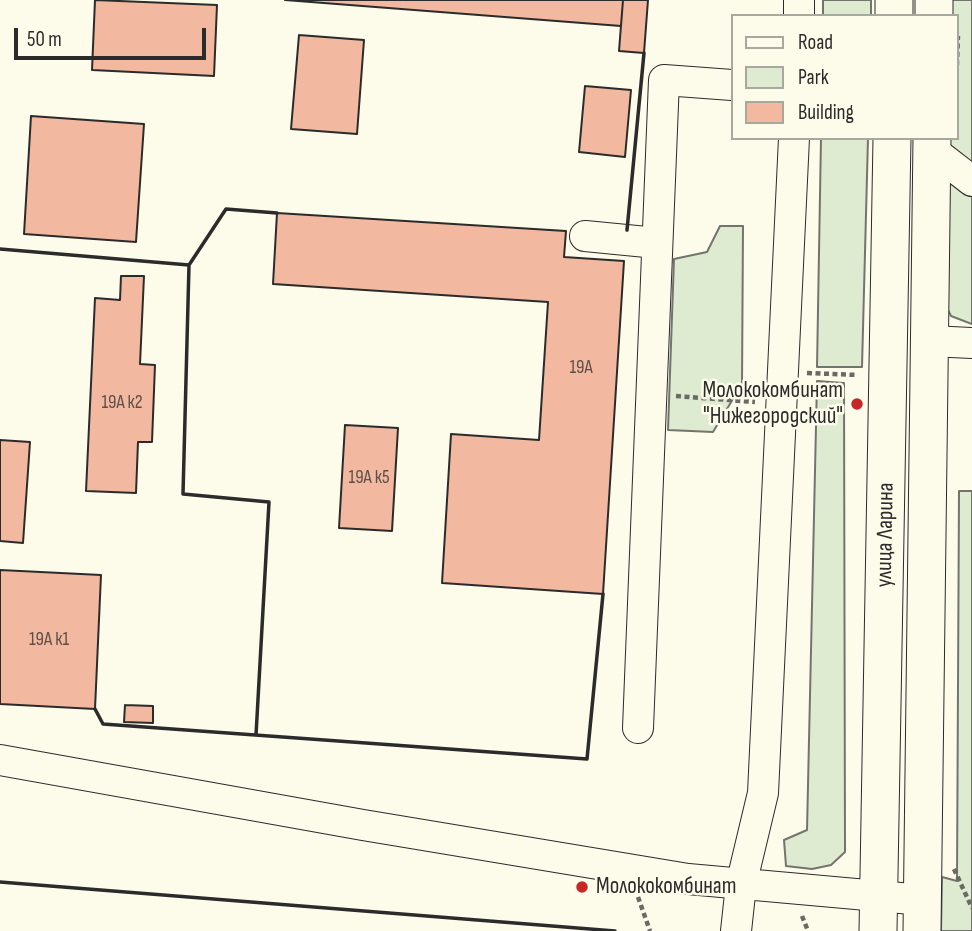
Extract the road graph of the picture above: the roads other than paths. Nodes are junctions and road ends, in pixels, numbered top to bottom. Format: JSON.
{"nodes":[{"id":1,"x":730,"y":85,"type":"edge"},
{"id":2,"x":794,"y":140,"type":"edge"},
{"id":3,"x":892,"y":140,"type":"edge"},
{"id":4,"x":932,"y":144,"type":"edge"},
{"id":5,"x":972,"y":181,"type":"edge"},
{"id":6,"x":585,"y":236,"type":"dead end"},
{"id":7,"x":657,"y":243,"type":"junction"},
{"id":8,"x":930,"y":341,"type":"junction"},
{"id":9,"x":972,"y":343,"type":"edge"},
{"id":10,"x":638,"y":728,"type":"dead end"},
{"id":11,"x":0,"y":760,"type":"edge"},
{"id":12,"x":741,"y":885,"type":"junction"},
{"id":13,"x":878,"y":914,"type":"edge"},
{"id":14,"x":923,"y":915,"type":"edge"},
{"id":15,"x":736,"y":931,"type":"edge"},
{"id":16,"x":893,"y":931,"type":"edge"}],
"edges":[{"from":1,"to":7,"type":"street"},
{"from":2,"to":12,"type":"street"},
{"from":3,"to":13,"type":"main road","name":"улица Ларина"},
{"from":4,"to":5,"type":"street"},
{"from":4,"to":8,"type":"main road","name":"улица Ларина"},
{"from":6,"to":7,"type":"street"},
{"from":7,"to":10,"type":"street"},
{"from":8,"to":9,"type":"street"},
{"from":8,"to":14,"type":"main road","name":"улица Ларина"},
{"from":11,"to":12,"type":"street"},
{"from":12,"to":13,"type":"street"},
{"from":12,"to":15,"type":"street"},
{"from":13,"to":14,"type":"street"},
{"from":13,"to":16,"type":"street"}]}
